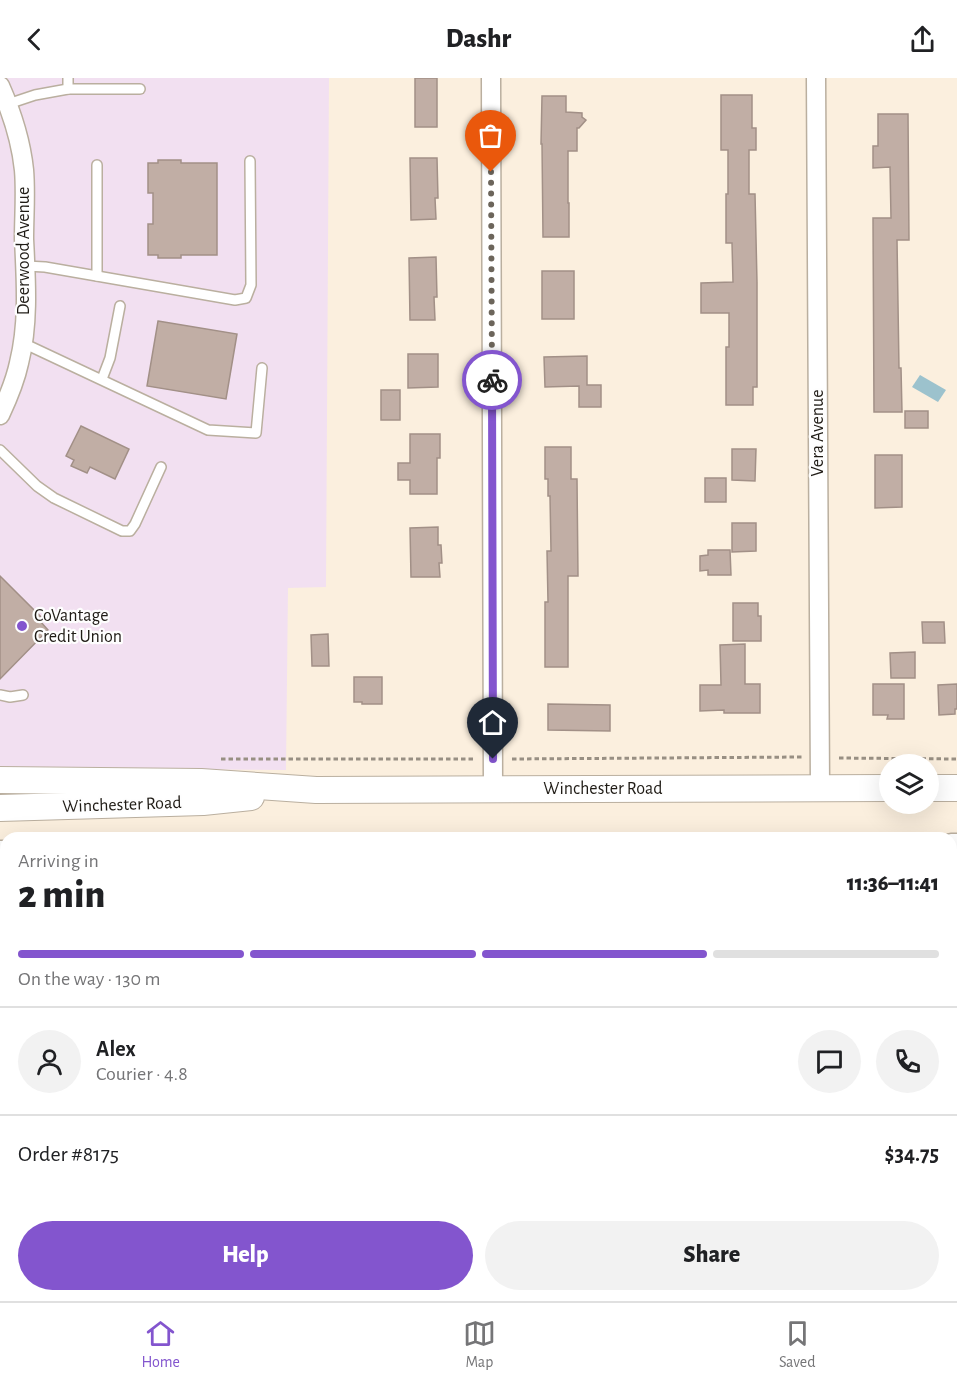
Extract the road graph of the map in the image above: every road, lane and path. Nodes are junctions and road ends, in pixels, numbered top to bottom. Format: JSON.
{"nodes":[{"id":1,"x":68,"y":78,"type":"edge"},
{"id":2,"x":491,"y":78,"type":"edge"},
{"id":3,"x":816,"y":78,"type":"edge"},
{"id":4,"x":0,"y":86,"type":"edge"},
{"id":5,"x":68,"y":89,"type":"junction"},
{"id":6,"x":140,"y":89,"type":"dead end"},
{"id":7,"x":9,"y":104,"type":"junction"},
{"id":8,"x":250,"y":161,"type":"dead end"},
{"id":9,"x":97,"y":165,"type":"dead end"},
{"id":10,"x":26,"y":266,"type":"junction"},
{"id":11,"x":97,"y":276,"type":"junction"},
{"id":12,"x":120,"y":306,"type":"dead end"},
{"id":13,"x":23,"y":343,"type":"junction"},
{"id":14,"x":262,"y":368,"type":"dead end"},
{"id":15,"x":102,"y":379,"type":"junction"},
{"id":16,"x":0,"y":415,"type":"edge"},
{"id":17,"x":0,"y":450,"type":"edge"},
{"id":18,"x":161,"y":467,"type":"dead end"},
{"id":19,"x":0,"y":695,"type":"edge"},
{"id":20,"x":23,"y":696,"type":"dead end"},
{"id":21,"x":0,"y":780,"type":"edge"},
{"id":22,"x":820,"y":788,"type":"junction"},
{"id":23,"x":879,"y":788,"type":"edge"},
{"id":24,"x":939,"y":788,"type":"edge"},
{"id":25,"x":957,"y":788,"type":"edge"},
{"id":26,"x":316,"y":790,"type":"junction"},
{"id":27,"x":494,"y":790,"type":"junction"},
{"id":28,"x":0,"y":808,"type":"edge"}],
"edges":[{"from":1,"to":5,"type":"lane"},
{"from":2,"to":27,"type":"street"},
{"from":3,"to":22,"type":"street","name":"Vera Avenue"},
{"from":4,"to":7,"type":"street","name":"Deerwood Avenue"},
{"from":5,"to":6,"type":"lane"},
{"from":5,"to":7,"type":"lane"},
{"from":7,"to":10,"type":"street","name":"Deerwood Avenue"},
{"from":8,"to":11,"type":"lane"},
{"from":9,"to":11,"type":"lane"},
{"from":10,"to":11,"type":"lane"},
{"from":10,"to":13,"type":"street","name":"Deerwood Avenue"},
{"from":12,"to":15,"type":"lane"},
{"from":13,"to":15,"type":"lane"},
{"from":13,"to":16,"type":"street","name":"Deerwood Avenue"},
{"from":14,"to":15,"type":"lane"},
{"from":17,"to":18,"type":"lane"},
{"from":19,"to":20,"type":"lane"},
{"from":21,"to":26,"type":"main road","name":"Winchester Road"},
{"from":22,"to":23,"type":"main road","name":"Winchester Road"},
{"from":22,"to":27,"type":"main road","name":"Winchester Road"},
{"from":24,"to":25,"type":"main road"},
{"from":26,"to":27,"type":"main road","name":"Winchester Road"},
{"from":26,"to":28,"type":"main road","name":"Winchester Road"}]}
